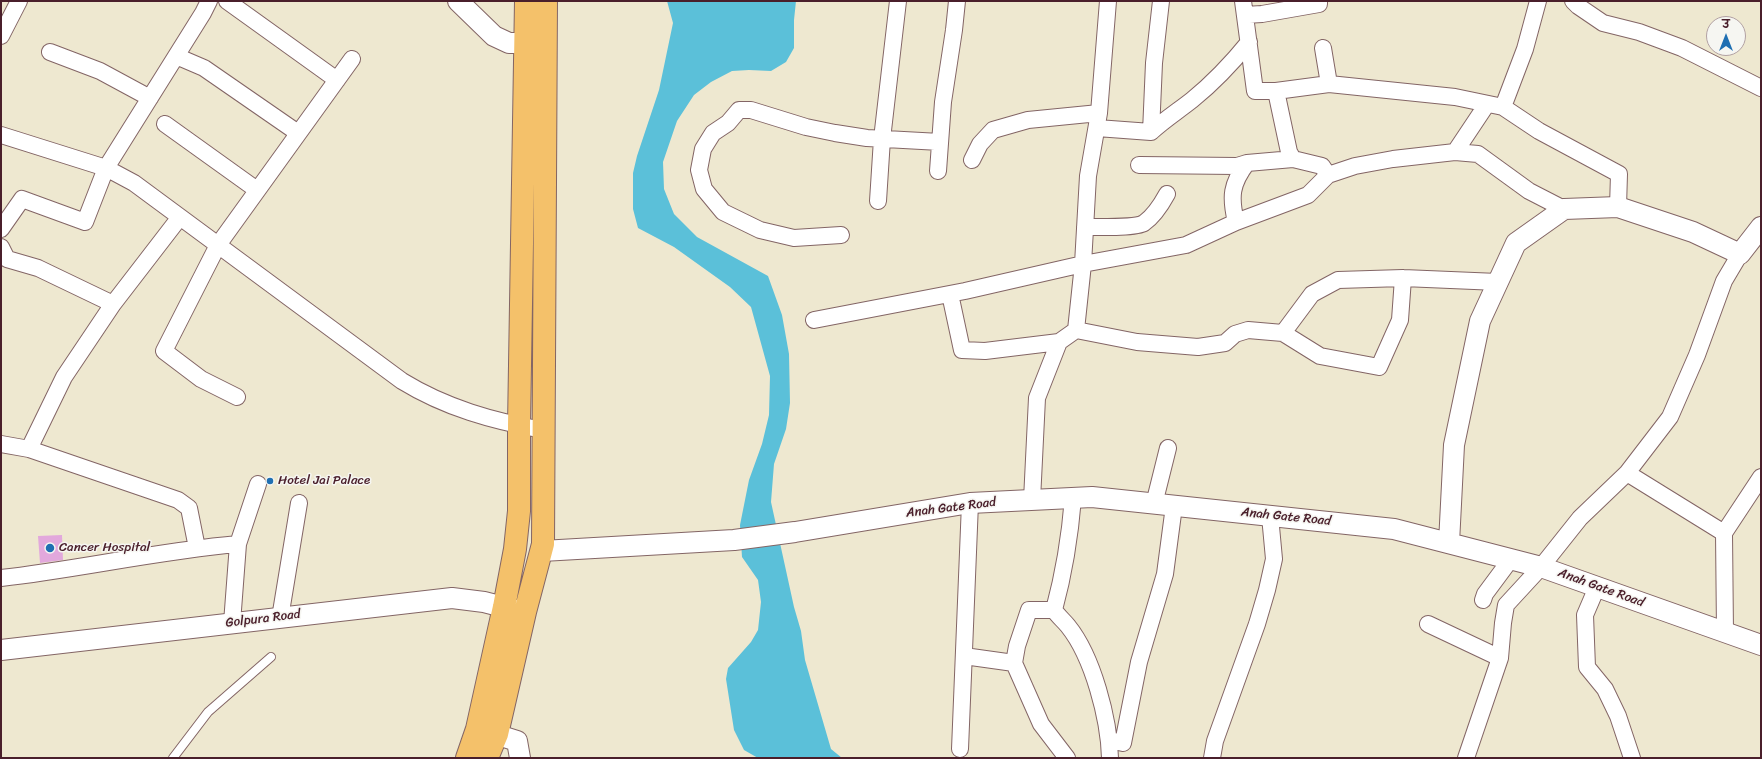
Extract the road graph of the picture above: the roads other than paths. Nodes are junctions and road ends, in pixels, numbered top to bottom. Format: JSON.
{"nodes":[{"id":1,"x":19,"y":1,"type":"edge"},
{"id":2,"x":209,"y":1,"type":"edge"},
{"id":3,"x":227,"y":1,"type":"edge"},
{"id":4,"x":458,"y":1,"type":"edge"},
{"id":5,"x":526,"y":1,"type":"edge"},
{"id":6,"x":546,"y":1,"type":"edge"},
{"id":7,"x":898,"y":1,"type":"edge"},
{"id":8,"x":957,"y":1,"type":"edge"},
{"id":9,"x":1108,"y":1,"type":"edge"},
{"id":10,"x":1162,"y":1,"type":"edge"},
{"id":11,"x":1319,"y":1,"type":"edge"},
{"id":12,"x":1538,"y":1,"type":"edge"},
{"id":13,"x":1573,"y":1,"type":"edge"},
{"id":14,"x":1244,"y":8,"type":"edge"},
{"id":15,"x":2,"y":31,"type":"edge"},
{"id":16,"x":1250,"y":42,"type":"junction"},
{"id":17,"x":536,"y":43,"type":"junction"},
{"id":18,"x":1323,"y":48,"type":"dead end"},
{"id":19,"x":50,"y":52,"type":"dead end"},
{"id":20,"x":176,"y":56,"type":"junction"},
{"id":21,"x":352,"y":59,"type":"dead end"},
{"id":22,"x":337,"y":80,"type":"junction"},
{"id":23,"x":1329,"y":84,"type":"junction"},
{"id":24,"x":1761,"y":88,"type":"edge"},
{"id":25,"x":1276,"y":91,"type":"junction"},
{"id":26,"x":150,"y":98,"type":"junction"},
{"id":27,"x":1487,"y":104,"type":"junction"},
{"id":28,"x":1503,"y":107,"type":"junction"},
{"id":29,"x":1098,"y":120,"type":"junction"},
{"id":30,"x":165,"y":124,"type":"dead end"},
{"id":31,"x":1151,"y":132,"type":"junction"},
{"id":32,"x":298,"y":133,"type":"junction"},
{"id":33,"x":1,"y":135,"type":"edge"},
{"id":34,"x":882,"y":138,"type":"junction"},
{"id":35,"x":940,"y":142,"type":"junction"},
{"id":36,"x":1455,"y":152,"type":"junction"},
{"id":37,"x":1293,"y":159,"type":"junction"},
{"id":38,"x":972,"y":160,"type":"dead end"},
{"id":39,"x":1247,"y":164,"type":"junction"},
{"id":40,"x":1139,"y":165,"type":"dead end"},
{"id":41,"x":106,"y":168,"type":"junction"},
{"id":42,"x":938,"y":170,"type":"dead end"},
{"id":43,"x":1328,"y":175,"type":"junction"},
{"id":44,"x":257,"y":190,"type":"junction"},
{"id":45,"x":1167,"y":194,"type":"dead end"},
{"id":46,"x":878,"y":201,"type":"dead end"},
{"id":47,"x":1618,"y":208,"type":"junction"},
{"id":48,"x":1564,"y":209,"type":"junction"},
{"id":49,"x":180,"y":217,"type":"junction"},
{"id":50,"x":1236,"y":222,"type":"junction"},
{"id":51,"x":1085,"y":227,"type":"junction"},
{"id":52,"x":1761,"y":227,"type":"edge"},
{"id":53,"x":1,"y":229,"type":"edge"},
{"id":54,"x":841,"y":234,"type":"dead end"},
{"id":55,"x":218,"y":245,"type":"junction"},
{"id":56,"x":1,"y":247,"type":"edge"},
{"id":57,"x":1740,"y":254,"type":"junction"},
{"id":58,"x":1084,"y":264,"type":"junction"},
{"id":59,"x":1404,"y":278,"type":"junction"},
{"id":60,"x":1498,"y":282,"type":"junction"},
{"id":61,"x":950,"y":294,"type":"junction"},
{"id":62,"x":113,"y":304,"type":"junction"},
{"id":63,"x":814,"y":320,"type":"dead end"},
{"id":64,"x":1076,"y":330,"type":"junction"},
{"id":65,"x":1283,"y":333,"type":"junction"},
{"id":66,"x":1059,"y":342,"type":"junction"},
{"id":67,"x":237,"y":397,"type":"dead end"},
{"id":68,"x":518,"y":425,"type":"junction"},
{"id":69,"x":543,"y":430,"type":"junction"},
{"id":70,"x":2,"y":447,"type":"edge"},
{"id":71,"x":1168,"y":448,"type":"dead end"},
{"id":72,"x":29,"y":449,"type":"junction"},
{"id":73,"x":1627,"y":473,"type":"junction"},
{"id":74,"x":1761,"y":477,"type":"edge"},
{"id":75,"x":258,"y":484,"type":"dead end"},
{"id":76,"x":1073,"y":498,"type":"junction"},
{"id":77,"x":1032,"y":500,"type":"junction"},
{"id":78,"x":299,"y":503,"type":"dead end"},
{"id":79,"x":970,"y":503,"type":"junction"},
{"id":80,"x":1154,"y":504,"type":"junction"},
{"id":81,"x":1174,"y":506,"type":"junction"},
{"id":82,"x":1270,"y":516,"type":"junction"},
{"id":83,"x":1724,"y":533,"type":"junction"},
{"id":84,"x":516,"y":541,"type":"junction"},
{"id":85,"x":1448,"y":543,"type":"junction"},
{"id":86,"x":238,"y":544,"type":"junction"},
{"id":87,"x":197,"y":548,"type":"junction"},
{"id":88,"x":543,"y":548,"type":"junction"},
{"id":89,"x":1511,"y":559,"type":"junction"},
{"id":90,"x":1541,"y":567,"type":"junction"},
{"id":91,"x":510,"y":576,"type":"junction"},
{"id":92,"x":1,"y":578,"type":"edge"},
{"id":93,"x":534,"y":581,"type":"junction"},
{"id":94,"x":1598,"y":587,"type":"junction"},
{"id":95,"x":1483,"y":600,"type":"dead end"},
{"id":96,"x":504,"y":607,"type":"junction"},
{"id":97,"x":1054,"y":610,"type":"junction"},
{"id":98,"x":525,"y":612,"type":"junction"},
{"id":99,"x":280,"y":618,"type":"junction"},
{"id":100,"x":232,"y":623,"type":"junction"},
{"id":101,"x":1428,"y":624,"type":"dead end"},
{"id":102,"x":1725,"y":632,"type":"junction"},
{"id":103,"x":1761,"y":645,"type":"edge"},
{"id":104,"x":1,"y":650,"type":"edge"},
{"id":105,"x":964,"y":656,"type":"junction"},
{"id":106,"x":271,"y":657,"type":"dead end"},
{"id":107,"x":1500,"y":658,"type":"junction"},
{"id":108,"x":1014,"y":663,"type":"junction"},
{"id":109,"x":477,"y":729,"type":"junction"},
{"id":110,"x":498,"y":734,"type":"junction"},
{"id":111,"x":1109,"y":740,"type":"junction"},
{"id":112,"x":960,"y":749,"type":"dead end"},
{"id":113,"x":173,"y":758,"type":"edge"},
{"id":114,"x":467,"y":758,"type":"edge"},
{"id":115,"x":487,"y":758,"type":"edge"},
{"id":116,"x":520,"y":758,"type":"edge"},
{"id":117,"x":1067,"y":758,"type":"edge"},
{"id":118,"x":1110,"y":758,"type":"edge"},
{"id":119,"x":1212,"y":758,"type":"edge"},
{"id":120,"x":1466,"y":758,"type":"edge"},
{"id":121,"x":1632,"y":758,"type":"edge"}],
"edges":[{"from":1,"to":15,"type":"street"},
{"from":2,"to":20,"type":"street"},
{"from":3,"to":22,"type":"street"},
{"from":4,"to":17,"type":"street"},
{"from":5,"to":17,"type":"main road"},
{"from":6,"to":17,"type":"main road"},
{"from":7,"to":34,"type":"street"},
{"from":8,"to":35,"type":"street"},
{"from":9,"to":29,"type":"street"},
{"from":10,"to":31,"type":"street"},
{"from":11,"to":14,"type":"street"},
{"from":12,"to":28,"type":"street"},
{"from":13,"to":24,"type":"street"},
{"from":14,"to":16,"type":"street"},
{"from":16,"to":25,"type":"street"},
{"from":16,"to":31,"type":"street"},
{"from":17,"to":68,"type":"main road"},
{"from":17,"to":69,"type":"main road"},
{"from":18,"to":23,"type":"street"},
{"from":19,"to":26,"type":"street"},
{"from":20,"to":26,"type":"street"},
{"from":20,"to":32,"type":"street"},
{"from":21,"to":22,"type":"street"},
{"from":22,"to":32,"type":"street"},
{"from":23,"to":25,"type":"street"},
{"from":23,"to":27,"type":"street"},
{"from":25,"to":37,"type":"street"},
{"from":26,"to":41,"type":"street"},
{"from":27,"to":28,"type":"street"},
{"from":27,"to":36,"type":"street"},
{"from":28,"to":47,"type":"street"},
{"from":29,"to":31,"type":"street"},
{"from":29,"to":38,"type":"street"},
{"from":29,"to":51,"type":"street"},
{"from":30,"to":44,"type":"street"},
{"from":32,"to":44,"type":"street"},
{"from":33,"to":41,"type":"street"},
{"from":34,"to":35,"type":"street"},
{"from":34,"to":46,"type":"street"},
{"from":34,"to":54,"type":"street"},
{"from":35,"to":42,"type":"street"},
{"from":36,"to":43,"type":"street"},
{"from":36,"to":48,"type":"street"},
{"from":37,"to":39,"type":"street"},
{"from":37,"to":43,"type":"street"},
{"from":39,"to":40,"type":"street"},
{"from":39,"to":50,"type":"street"},
{"from":41,"to":49,"type":"street"},
{"from":41,"to":53,"type":"street"},
{"from":43,"to":50,"type":"street"},
{"from":44,"to":55,"type":"street"},
{"from":45,"to":51,"type":"street"},
{"from":47,"to":48,"type":"street"},
{"from":47,"to":57,"type":"street"},
{"from":48,"to":60,"type":"street"},
{"from":49,"to":55,"type":"street"},
{"from":49,"to":62,"type":"street"},
{"from":50,"to":58,"type":"street"},
{"from":51,"to":58,"type":"street"},
{"from":52,"to":57,"type":"street"},
{"from":55,"to":67,"type":"street"},
{"from":55,"to":68,"type":"street"},
{"from":56,"to":62,"type":"street"},
{"from":57,"to":73,"type":"street"},
{"from":58,"to":61,"type":"street"},
{"from":58,"to":64,"type":"street"},
{"from":59,"to":60,"type":"street"},
{"from":59,"to":65,"type":"street"},
{"from":59,"to":65,"type":"street"},
{"from":60,"to":85,"type":"street"},
{"from":61,"to":63,"type":"street"},
{"from":61,"to":66,"type":"street"},
{"from":62,"to":72,"type":"street"},
{"from":64,"to":65,"type":"street"},
{"from":64,"to":66,"type":"street"},
{"from":66,"to":77,"type":"street"},
{"from":68,"to":69,"type":"street"},
{"from":68,"to":84,"type":"main road"},
{"from":69,"to":88,"type":"main road"},
{"from":70,"to":72,"type":"street"},
{"from":71,"to":80,"type":"street"},
{"from":72,"to":87,"type":"street"},
{"from":73,"to":83,"type":"street"},
{"from":73,"to":90,"type":"street"},
{"from":74,"to":83,"type":"street"},
{"from":75,"to":86,"type":"street"},
{"from":76,"to":77,"type":"street","name":"Anah Gate Road"},
{"from":76,"to":80,"type":"street","name":"Anah Gate Road"},
{"from":76,"to":97,"type":"street"},
{"from":77,"to":79,"type":"street","name":"Anah Gate Road"},
{"from":78,"to":99,"type":"street"},
{"from":79,"to":88,"type":"street","name":"Anah Gate Road"},
{"from":79,"to":105,"type":"street"},
{"from":80,"to":81,"type":"street","name":"Anah Gate Road"},
{"from":81,"to":82,"type":"street","name":"Anah Gate Road"},
{"from":81,"to":111,"type":"street"},
{"from":82,"to":85,"type":"street","name":"Anah Gate Road"},
{"from":82,"to":119,"type":"street"},
{"from":83,"to":102,"type":"street"},
{"from":84,"to":88,"type":"main road"},
{"from":84,"to":91,"type":"main road"},
{"from":85,"to":89,"type":"street","name":"Anah Gate Road"},
{"from":86,"to":87,"type":"street"},
{"from":86,"to":100,"type":"street"},
{"from":87,"to":92,"type":"street"},
{"from":88,"to":93,"type":"main road"},
{"from":89,"to":90,"type":"street","name":"Anah Gate Road"},
{"from":89,"to":95,"type":"street"},
{"from":90,"to":94,"type":"street","name":"Anah Gate Road"},
{"from":90,"to":107,"type":"street"},
{"from":91,"to":93,"type":"main road"},
{"from":91,"to":96,"type":"main road"},
{"from":93,"to":98,"type":"main road"},
{"from":94,"to":102,"type":"street","name":"Anah Gate Road"},
{"from":94,"to":121,"type":"street"},
{"from":96,"to":98,"type":"street","name":"Golpura Road"},
{"from":96,"to":99,"type":"street","name":"Golpura Road"},
{"from":96,"to":109,"type":"main road"},
{"from":97,"to":108,"type":"street"},
{"from":97,"to":111,"type":"street"},
{"from":98,"to":110,"type":"main road"},
{"from":99,"to":100,"type":"street","name":"Golpura Road"},
{"from":100,"to":104,"type":"street","name":"Golpura Road"},
{"from":101,"to":107,"type":"street"},
{"from":102,"to":103,"type":"street","name":"Anah Gate Road"},
{"from":105,"to":108,"type":"street"},
{"from":105,"to":112,"type":"street"},
{"from":106,"to":113,"type":"lane"},
{"from":107,"to":120,"type":"street"},
{"from":108,"to":117,"type":"street"},
{"from":109,"to":110,"type":"street"},
{"from":109,"to":114,"type":"main road"},
{"from":110,"to":115,"type":"main road"},
{"from":110,"to":116,"type":"street"},
{"from":111,"to":118,"type":"street"}]}
